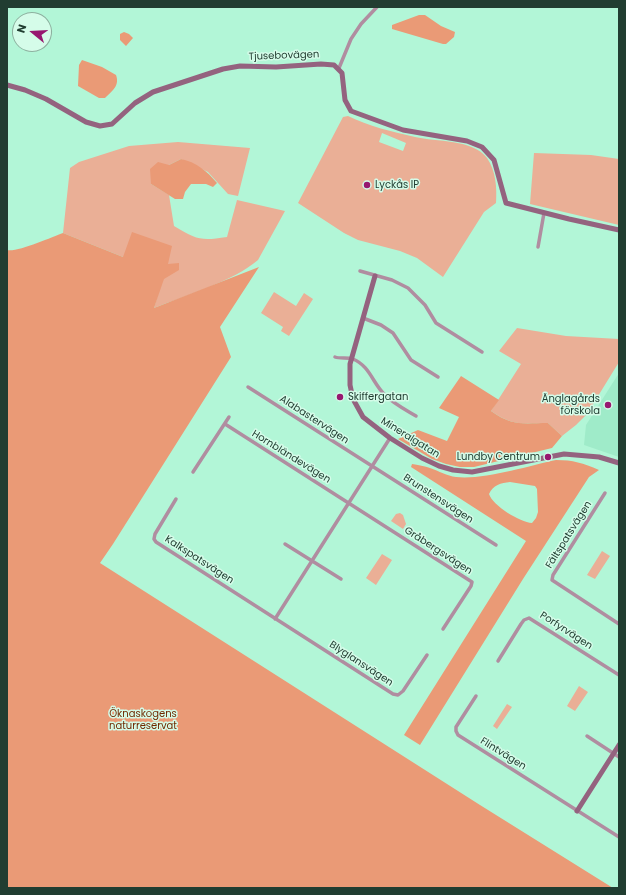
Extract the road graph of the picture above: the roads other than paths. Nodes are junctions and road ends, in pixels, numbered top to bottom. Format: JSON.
{"nodes":[{"id":1,"x":377,"y":7,"type":"edge"},
{"id":2,"x":339,"y":68,"type":"junction"},
{"id":3,"x":7,"y":84,"type":"edge"},
{"id":4,"x":544,"y":212,"type":"junction"},
{"id":5,"x":619,"y":230,"type":"edge"},
{"id":6,"x":538,"y":247,"type":"dead end"},
{"id":7,"x":360,"y":271,"type":"dead end"},
{"id":8,"x":375,"y":276,"type":"junction"},
{"id":9,"x":363,"y":318,"type":"junction"},
{"id":10,"x":482,"y":352,"type":"dead end"},
{"id":11,"x":335,"y":357,"type":"dead end"},
{"id":12,"x":351,"y":358,"type":"junction"},
{"id":13,"x":438,"y":377,"type":"dead end"},
{"id":14,"x":248,"y":387,"type":"dead end"},
{"id":15,"x":416,"y":416,"type":"dead end"},
{"id":16,"x":229,"y":417,"type":"dead end"},
{"id":17,"x":224,"y":424,"type":"junction"},
{"id":18,"x":390,"y":438,"type":"junction"},
{"id":19,"x":619,"y":463,"type":"edge"},
{"id":20,"x":372,"y":467,"type":"junction"},
{"id":21,"x":193,"y":472,"type":"dead end"},
{"id":22,"x":605,"y":493,"type":"dead end"},
{"id":23,"x":176,"y":499,"type":"dead end"},
{"id":24,"x":349,"y":503,"type":"junction"},
{"id":25,"x":285,"y":544,"type":"dead end"},
{"id":26,"x":496,"y":545,"type":"dead end"},
{"id":27,"x":312,"y":561,"type":"junction"},
{"id":28,"x":341,"y":579,"type":"dead end"},
{"id":29,"x":275,"y":618,"type":"junction"},
{"id":30,"x":619,"y":624,"type":"edge"},
{"id":31,"x":443,"y":629,"type":"dead end"},
{"id":32,"x":427,"y":655,"type":"dead end"},
{"id":33,"x":498,"y":661,"type":"dead end"},
{"id":34,"x":619,"y":675,"type":"edge"},
{"id":35,"x":476,"y":696,"type":"dead end"},
{"id":36,"x":587,"y":736,"type":"dead end"},
{"id":37,"x":619,"y":745,"type":"edge"},
{"id":38,"x":614,"y":753,"type":"junction"},
{"id":39,"x":619,"y":757,"type":"edge"},
{"id":40,"x":577,"y":811,"type":"junction"},
{"id":41,"x":619,"y":837,"type":"edge"}],
"edges":[{"from":1,"to":2,"type":"street"},
{"from":2,"to":3,"type":"street","name":"Tjusebovägen"},
{"from":2,"to":4,"type":"street"},
{"from":4,"to":5,"type":"street"},
{"from":4,"to":6,"type":"street"},
{"from":7,"to":8,"type":"street"},
{"from":8,"to":9,"type":"street","name":"Mineralgatan"},
{"from":8,"to":10,"type":"street"},
{"from":9,"to":12,"type":"street","name":"Mineralgatan"},
{"from":9,"to":13,"type":"street"},
{"from":11,"to":12,"type":"street"},
{"from":12,"to":15,"type":"street"},
{"from":12,"to":18,"type":"street","name":"Mineralgatan"},
{"from":14,"to":20,"type":"street","name":"Alabastervägen"},
{"from":16,"to":17,"type":"street"},
{"from":17,"to":21,"type":"street"},
{"from":17,"to":24,"type":"street","name":"Hornbländevägen"},
{"from":18,"to":19,"type":"street","name":"Mineralgatan"},
{"from":18,"to":20,"type":"street"},
{"from":20,"to":24,"type":"street"},
{"from":20,"to":26,"type":"street","name":"Brunstensvägen"},
{"from":22,"to":30,"type":"street","name":"Fältspatsvägen"},
{"from":23,"to":29,"type":"street","name":"Kalkspatsvägen"},
{"from":24,"to":27,"type":"street"},
{"from":24,"to":31,"type":"street","name":"Gråbergsvägen"},
{"from":25,"to":27,"type":"street"},
{"from":27,"to":28,"type":"street"},
{"from":27,"to":29,"type":"street"},
{"from":29,"to":32,"type":"street","name":"Blyglansvägen"},
{"from":33,"to":34,"type":"street","name":"Porfyrvägen"},
{"from":35,"to":40,"type":"street","name":"Flintvägen"},
{"from":36,"to":38,"type":"street"},
{"from":37,"to":38,"type":"street"},
{"from":38,"to":39,"type":"street"},
{"from":38,"to":40,"type":"street"},
{"from":40,"to":41,"type":"street","name":"Flintvägen"}]}
